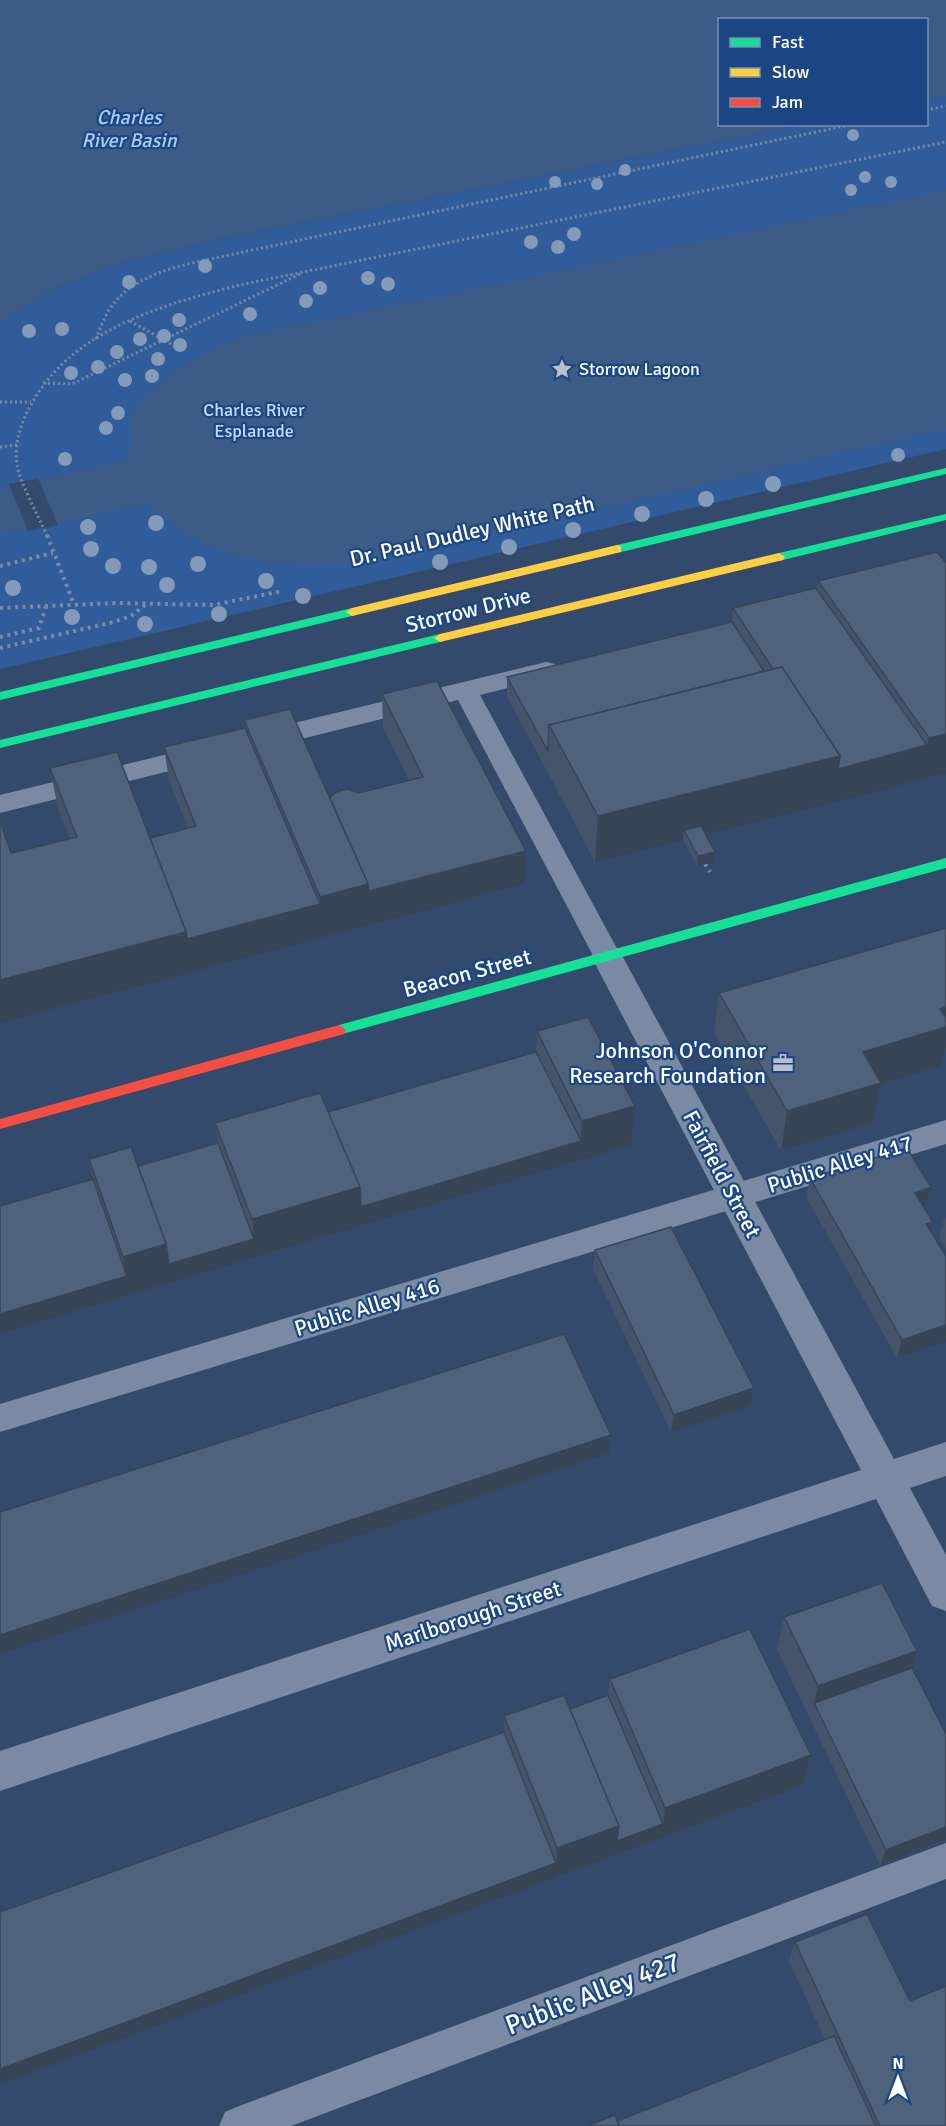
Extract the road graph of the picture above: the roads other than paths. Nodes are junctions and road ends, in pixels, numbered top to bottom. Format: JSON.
{"nodes":[{"id":1,"x":946,"y":471,"type":"edge"},
{"id":2,"x":946,"y":517,"type":"edge"},
{"id":3,"x":563,"y":666,"type":"edge"},
{"id":4,"x":465,"y":690,"type":"junction"},
{"id":5,"x":0,"y":696,"type":"edge"},
{"id":6,"x":0,"y":744,"type":"edge"},
{"id":7,"x":0,"y":804,"type":"edge"},
{"id":8,"x":946,"y":863,"type":"edge"},
{"id":9,"x":607,"y":956,"type":"junction"},
{"id":10,"x":0,"y":1124,"type":"edge"},
{"id":11,"x":946,"y":1131,"type":"edge"},
{"id":12,"x":733,"y":1196,"type":"junction"},
{"id":13,"x":0,"y":1418,"type":"edge"},
{"id":14,"x":946,"y":1459,"type":"edge"},
{"id":15,"x":886,"y":1479,"type":"junction"},
{"id":16,"x":946,"y":1593,"type":"edge"},
{"id":17,"x":0,"y":1771,"type":"edge"},
{"id":18,"x":946,"y":1861,"type":"edge"},
{"id":19,"x":239,"y":2126,"type":"edge"}],
"edges":[{"from":1,"to":5,"type":"main road","name":"Storrow Drive"},
{"from":2,"to":6,"type":"main road","name":"Storrow Drive"},
{"from":3,"to":4,"type":"lane"},
{"from":4,"to":7,"type":"lane"},
{"from":4,"to":9,"type":"lane","name":"Fairfield Street"},
{"from":8,"to":9,"type":"main road","name":"Beacon Street"},
{"from":9,"to":10,"type":"main road","name":"Beacon Street"},
{"from":9,"to":12,"type":"street","name":"Fairfield Street"},
{"from":11,"to":12,"type":"lane","name":"Public Alley 417"},
{"from":12,"to":13,"type":"lane","name":"Public Alley 416"},
{"from":12,"to":15,"type":"street","name":"Fairfield Street"},
{"from":14,"to":15,"type":"street","name":"Marlborough Street"},
{"from":15,"to":16,"type":"street","name":"Fairfield Street"},
{"from":15,"to":17,"type":"street","name":"Marlborough Street"},
{"from":18,"to":19,"type":"lane","name":"Public Alley 427"}]}
